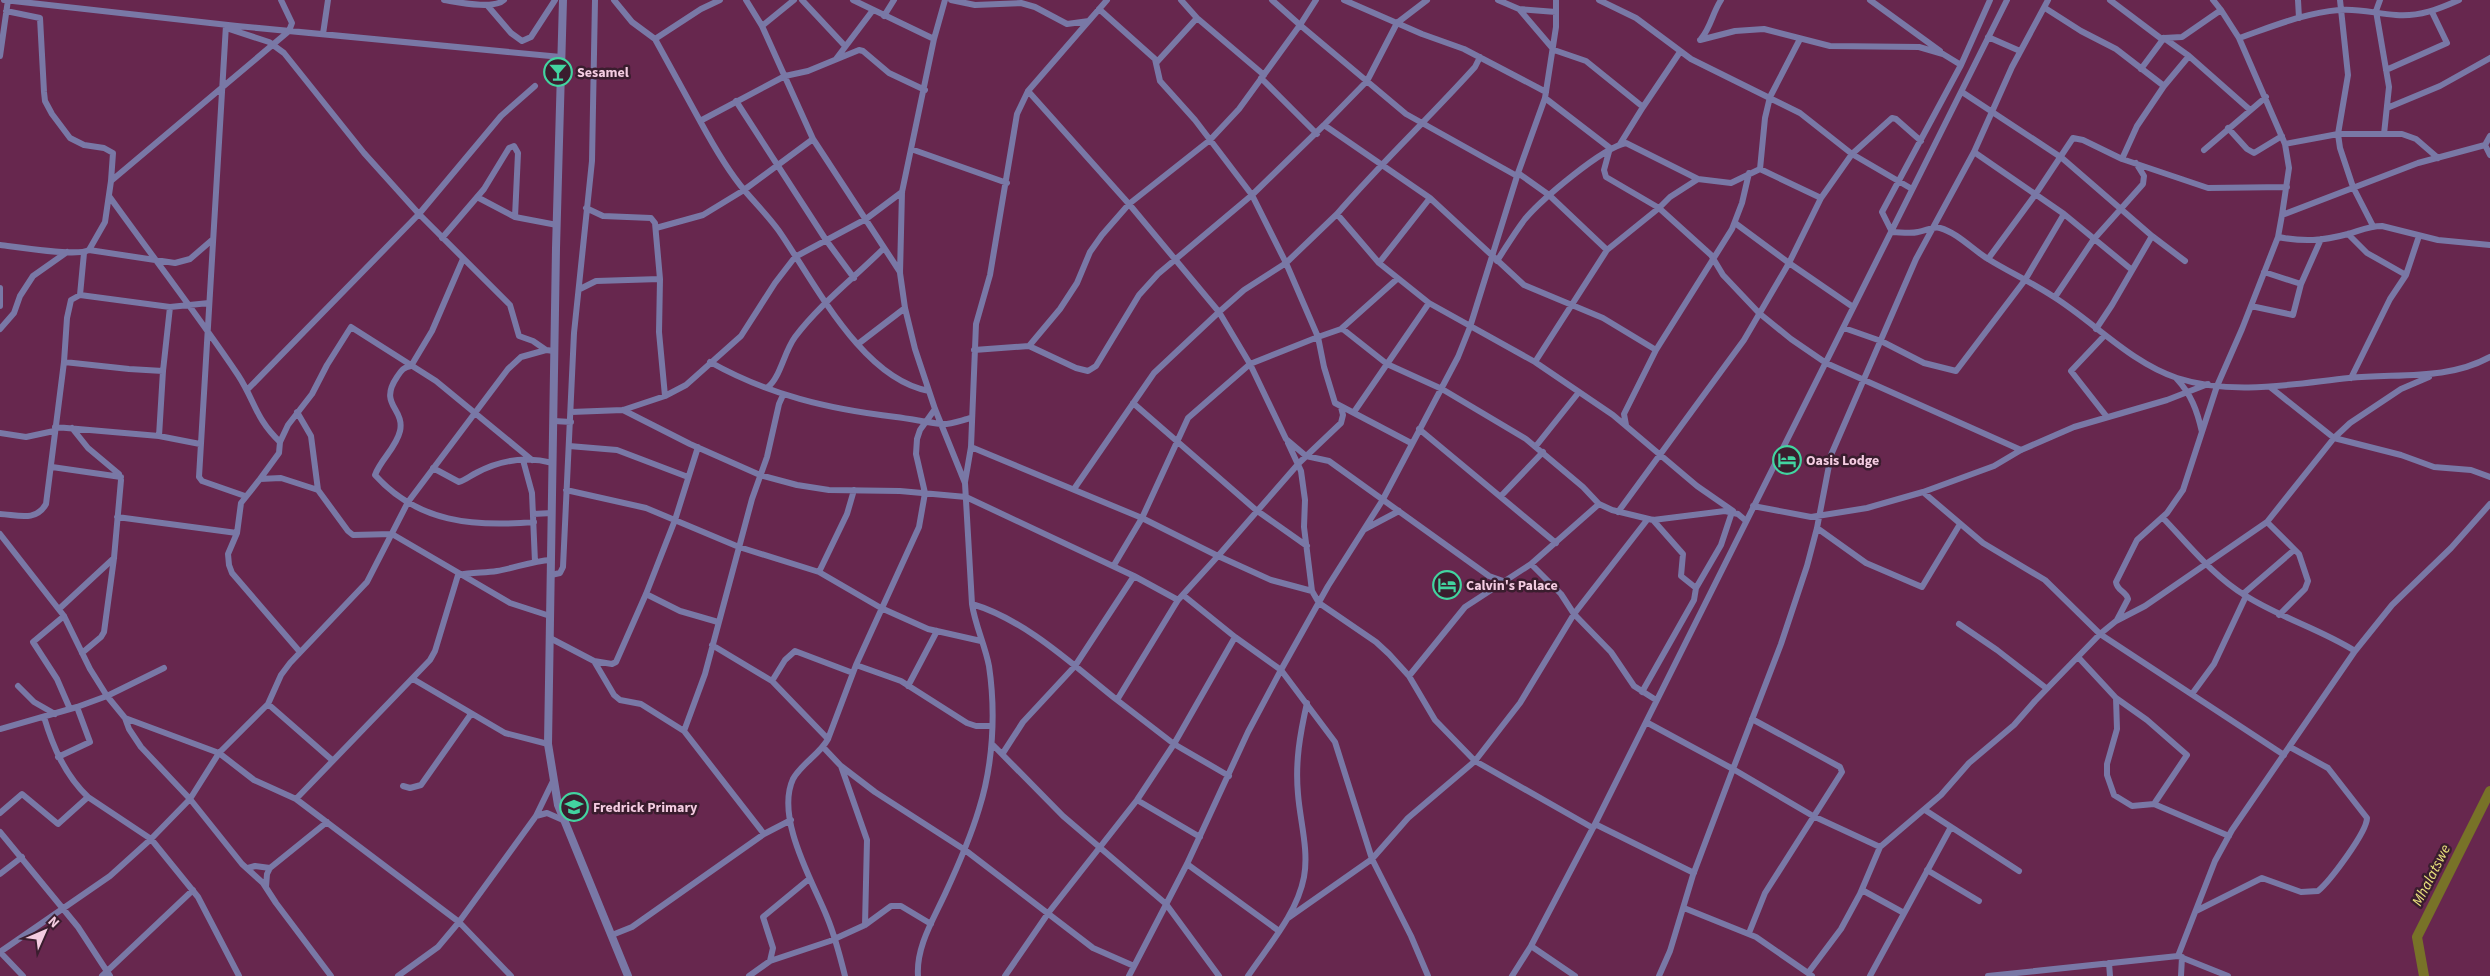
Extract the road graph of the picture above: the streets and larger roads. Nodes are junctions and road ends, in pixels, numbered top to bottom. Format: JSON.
{"nodes":[{"id":1,"x":6,"y":0,"type":"edge"},
{"id":2,"x":281,"y":0,"type":"edge"},
{"id":3,"x":328,"y":0,"type":"edge"},
{"id":4,"x":444,"y":0,"type":"edge"},
{"id":5,"x":504,"y":0,"type":"edge"},
{"id":6,"x":555,"y":0,"type":"edge"},
{"id":7,"x":563,"y":0,"type":"edge"},
{"id":8,"x":595,"y":0,"type":"edge"},
{"id":9,"x":720,"y":0,"type":"edge"},
{"id":10,"x":746,"y":0,"type":"edge"},
{"id":11,"x":794,"y":0,"type":"edge"},
{"id":12,"x":802,"y":0,"type":"edge"},
{"id":13,"x":853,"y":0,"type":"edge"},
{"id":14,"x":894,"y":0,"type":"edge"},
{"id":15,"x":945,"y":0,"type":"edge"},
{"id":16,"x":950,"y":0,"type":"edge"},
{"id":17,"x":1107,"y":0,"type":"edge"},
{"id":18,"x":1181,"y":0,"type":"edge"},
{"id":19,"x":1272,"y":0,"type":"edge"},
{"id":20,"x":1316,"y":0,"type":"edge"},
{"id":21,"x":1344,"y":0,"type":"edge"},
{"id":22,"x":1427,"y":0,"type":"edge"},
{"id":23,"x":1498,"y":0,"type":"edge"},
{"id":24,"x":1556,"y":0,"type":"edge"},
{"id":25,"x":1599,"y":0,"type":"edge"},
{"id":26,"x":1721,"y":0,"type":"edge"},
{"id":27,"x":1870,"y":0,"type":"edge"},
{"id":28,"x":1990,"y":0,"type":"edge"},
{"id":29,"x":2007,"y":0,"type":"edge"},
{"id":30,"x":2048,"y":0,"type":"edge"},
{"id":31,"x":2110,"y":0,"type":"edge"},
{"id":32,"x":2212,"y":0,"type":"edge"},
{"id":33,"x":2298,"y":0,"type":"edge"},
{"id":34,"x":2340,"y":0,"type":"edge"},
{"id":35,"x":2380,"y":0,"type":"edge"},
{"id":36,"x":2460,"y":0,"type":"edge"},
{"id":37,"x":616,"y":1,"type":"edge"},
{"id":38,"x":1008,"y":2,"type":"edge"},
{"id":39,"x":487,"y":5,"type":"junction"},
{"id":40,"x":2045,"y":8,"type":"junction"},
{"id":41,"x":1099,"y":9,"type":"junction"},
{"id":42,"x":1519,"y":9,"type":"junction"},
{"id":43,"x":2341,"y":9,"type":"junction"},
{"id":44,"x":873,"y":10,"type":"junction"},
{"id":45,"x":2221,"y":10,"type":"junction"},
{"id":46,"x":6,"y":11,"type":"junction"},
{"id":47,"x":2376,"y":11,"type":"junction"},
{"id":48,"x":1556,"y":12,"type":"junction"},
{"id":49,"x":2432,"y":12,"type":"junction"},
{"id":50,"x":884,"y":16,"type":"junction"},
{"id":51,"x":1197,"y":18,"type":"junction"},
{"id":52,"x":2299,"y":18,"type":"junction"},
{"id":53,"x":1090,"y":21,"type":"junction"},
{"id":54,"x":1397,"y":23,"type":"junction"},
{"id":55,"x":1300,"y":25,"type":"junction"},
{"id":56,"x":226,"y":26,"type":"junction"},
{"id":57,"x":762,"y":26,"type":"junction"},
{"id":58,"x":290,"y":31,"type":"junction"},
{"id":59,"x":323,"y":34,"type":"junction"},
{"id":60,"x":1988,"y":37,"type":"junction"},
{"id":61,"x":2239,"y":38,"type":"junction"},
{"id":62,"x":655,"y":39,"type":"junction"},
{"id":63,"x":934,"y":39,"type":"junction"},
{"id":64,"x":1800,"y":39,"type":"junction"},
{"id":65,"x":2163,"y":39,"type":"junction"},
{"id":66,"x":274,"y":44,"type":"junction"},
{"id":67,"x":846,"y":46,"type":"junction"},
{"id":68,"x":1554,"y":50,"type":"junction"},
{"id":69,"x":2020,"y":51,"type":"junction"},
{"id":70,"x":1680,"y":52,"type":"junction"},
{"id":71,"x":0,"y":54,"type":"edge"},
{"id":72,"x":1942,"y":54,"type":"junction"},
{"id":73,"x":2189,"y":56,"type":"junction"},
{"id":74,"x":561,"y":57,"type":"junction"},
{"id":75,"x":1480,"y":57,"type":"junction"},
{"id":76,"x":2490,"y":58,"type":"edge"},
{"id":77,"x":836,"y":59,"type":"junction"},
{"id":78,"x":1156,"y":63,"type":"junction"},
{"id":79,"x":1961,"y":65,"type":"junction"},
{"id":80,"x":2141,"y":69,"type":"junction"},
{"id":81,"x":2386,"y":70,"type":"junction"},
{"id":82,"x":785,"y":76,"type":"junction"},
{"id":83,"x":1263,"y":76,"type":"junction"},
{"id":84,"x":1367,"y":81,"type":"junction"},
{"id":85,"x":535,"y":86,"type":"dead end"},
{"id":86,"x":2164,"y":86,"type":"junction"},
{"id":87,"x":221,"y":88,"type":"junction"},
{"id":88,"x":925,"y":90,"type":"junction"},
{"id":89,"x":1028,"y":91,"type":"junction"},
{"id":90,"x":1962,"y":92,"type":"junction"},
{"id":91,"x":1546,"y":95,"type":"junction"},
{"id":92,"x":1770,"y":97,"type":"junction"},
{"id":93,"x":2266,"y":97,"type":"junction"},
{"id":94,"x":736,"y":100,"type":"junction"},
{"id":95,"x":1643,"y":107,"type":"junction"},
{"id":96,"x":2387,"y":108,"type":"junction"},
{"id":97,"x":2249,"y":109,"type":"junction"},
{"id":98,"x":1992,"y":111,"type":"junction"},
{"id":99,"x":700,"y":121,"type":"junction"},
{"id":100,"x":1324,"y":125,"type":"junction"},
{"id":101,"x":1422,"y":125,"type":"junction"},
{"id":102,"x":2228,"y":128,"type":"junction"},
{"id":103,"x":1317,"y":134,"type":"junction"},
{"id":104,"x":2338,"y":134,"type":"junction"},
{"id":105,"x":2384,"y":134,"type":"junction"},
{"id":106,"x":2282,"y":136,"type":"junction"},
{"id":107,"x":2490,"y":136,"type":"edge"},
{"id":108,"x":813,"y":139,"type":"junction"},
{"id":109,"x":1210,"y":140,"type":"junction"},
{"id":110,"x":1920,"y":141,"type":"junction"},
{"id":111,"x":1620,"y":144,"type":"junction"},
{"id":112,"x":2285,"y":144,"type":"junction"},
{"id":113,"x":2485,"y":144,"type":"junction"},
{"id":114,"x":1610,"y":148,"type":"junction"},
{"id":115,"x":911,"y":149,"type":"junction"},
{"id":116,"x":2204,"y":150,"type":"dead end"},
{"id":117,"x":1974,"y":152,"type":"junction"},
{"id":118,"x":1852,"y":154,"type":"junction"},
{"id":119,"x":2490,"y":155,"type":"edge"},
{"id":120,"x":2062,"y":158,"type":"junction"},
{"id":121,"x":2438,"y":158,"type":"junction"},
{"id":122,"x":2122,"y":159,"type":"junction"},
{"id":123,"x":2136,"y":163,"type":"junction"},
{"id":124,"x":778,"y":164,"type":"junction"},
{"id":125,"x":1380,"y":165,"type":"junction"},
{"id":126,"x":1760,"y":169,"type":"junction"},
{"id":127,"x":1749,"y":173,"type":"junction"},
{"id":128,"x":1517,"y":174,"type":"junction"},
{"id":129,"x":1698,"y":179,"type":"junction"},
{"id":130,"x":111,"y":180,"type":"junction"},
{"id":131,"x":1898,"y":182,"type":"junction"},
{"id":132,"x":1007,"y":184,"type":"junction"},
{"id":133,"x":2287,"y":187,"type":"junction"},
{"id":134,"x":2353,"y":187,"type":"junction"},
{"id":135,"x":1912,"y":189,"type":"junction"},
{"id":136,"x":744,"y":190,"type":"junction"},
{"id":137,"x":902,"y":192,"type":"junction"},
{"id":138,"x":1252,"y":194,"type":"junction"},
{"id":139,"x":1549,"y":195,"type":"junction"},
{"id":140,"x":2035,"y":195,"type":"junction"},
{"id":141,"x":109,"y":196,"type":"junction"},
{"id":142,"x":477,"y":198,"type":"junction"},
{"id":143,"x":1430,"y":198,"type":"junction"},
{"id":144,"x":1821,"y":198,"type":"junction"},
{"id":145,"x":1129,"y":204,"type":"junction"},
{"id":146,"x":586,"y":208,"type":"junction"},
{"id":147,"x":1659,"y":208,"type":"junction"},
{"id":148,"x":2120,"y":210,"type":"junction"},
{"id":149,"x":419,"y":214,"type":"junction"},
{"id":150,"x":1337,"y":214,"type":"junction"},
{"id":151,"x":2064,"y":214,"type":"junction"},
{"id":152,"x":2282,"y":215,"type":"junction"},
{"id":153,"x":515,"y":218,"type":"junction"},
{"id":154,"x":866,"y":218,"type":"junction"},
{"id":155,"x":1735,"y":223,"type":"junction"},
{"id":156,"x":557,"y":225,"type":"junction"},
{"id":157,"x":2373,"y":226,"type":"junction"},
{"id":158,"x":656,"y":228,"type":"junction"},
{"id":159,"x":1934,"y":228,"type":"junction"},
{"id":160,"x":1892,"y":232,"type":"junction"},
{"id":161,"x":2348,"y":234,"type":"junction"},
{"id":162,"x":2152,"y":236,"type":"junction"},
{"id":163,"x":2419,"y":236,"type":"junction"},
{"id":164,"x":2278,"y":237,"type":"junction"},
{"id":165,"x":442,"y":238,"type":"junction"},
{"id":166,"x":2094,"y":238,"type":"junction"},
{"id":167,"x":2321,"y":239,"type":"junction"},
{"id":168,"x":212,"y":240,"type":"junction"},
{"id":169,"x":826,"y":240,"type":"junction"},
{"id":170,"x":0,"y":245,"type":"edge"},
{"id":171,"x":2490,"y":245,"type":"edge"},
{"id":172,"x":884,"y":249,"type":"junction"},
{"id":173,"x":1607,"y":250,"type":"junction"},
{"id":174,"x":67,"y":252,"type":"junction"},
{"id":175,"x":87,"y":252,"type":"junction"},
{"id":176,"x":795,"y":257,"type":"junction"},
{"id":177,"x":1175,"y":258,"type":"junction"},
{"id":178,"x":1494,"y":258,"type":"junction"},
{"id":179,"x":1988,"y":259,"type":"junction"},
{"id":180,"x":463,"y":260,"type":"junction"},
{"id":181,"x":1714,"y":260,"type":"junction"},
{"id":182,"x":158,"y":261,"type":"junction"},
{"id":183,"x":2185,"y":261,"type":"dead end"},
{"id":184,"x":1286,"y":263,"type":"junction"},
{"id":185,"x":1380,"y":263,"type":"junction"},
{"id":186,"x":1789,"y":263,"type":"junction"},
{"id":187,"x":2132,"y":270,"type":"junction"},
{"id":188,"x":2264,"y":272,"type":"junction"},
{"id":189,"x":900,"y":273,"type":"junction"},
{"id":190,"x":2406,"y":275,"type":"junction"},
{"id":191,"x":854,"y":278,"type":"junction"},
{"id":192,"x":660,"y":279,"type":"junction"},
{"id":193,"x":1397,"y":279,"type":"junction"},
{"id":194,"x":2025,"y":280,"type":"junction"},
{"id":195,"x":2301,"y":284,"type":"junction"},
{"id":196,"x":0,"y":288,"type":"edge"},
{"id":197,"x":580,"y":289,"type":"junction"},
{"id":198,"x":80,"y":295,"type":"junction"},
{"id":199,"x":2055,"y":297,"type":"junction"},
{"id":200,"x":209,"y":303,"type":"junction"},
{"id":201,"x":826,"y":303,"type":"junction"},
{"id":202,"x":1429,"y":303,"type":"junction"},
{"id":203,"x":1570,"y":305,"type":"junction"},
{"id":204,"x":0,"y":306,"type":"edge"},
{"id":205,"x":190,"y":306,"type":"junction"},
{"id":206,"x":2251,"y":306,"type":"junction"},
{"id":207,"x":170,"y":307,"type":"junction"},
{"id":208,"x":1853,"y":307,"type":"junction"},
{"id":209,"x":905,"y":308,"type":"junction"},
{"id":210,"x":1218,"y":312,"type":"junction"},
{"id":211,"x":1759,"y":313,"type":"junction"},
{"id":212,"x":1470,"y":327,"type":"junction"},
{"id":213,"x":1844,"y":328,"type":"junction"},
{"id":214,"x":1340,"y":329,"type":"junction"},
{"id":215,"x":2096,"y":329,"type":"junction"},
{"id":216,"x":0,"y":330,"type":"edge"},
{"id":217,"x":208,"y":334,"type":"junction"},
{"id":218,"x":2105,"y":335,"type":"junction"},
{"id":219,"x":1318,"y":337,"type":"junction"},
{"id":220,"x":1880,"y":341,"type":"junction"},
{"id":221,"x":858,"y":344,"type":"junction"},
{"id":222,"x":1029,"y":346,"type":"junction"},
{"id":223,"x":974,"y":350,"type":"junction"},
{"id":224,"x":1656,"y":350,"type":"junction"},
{"id":225,"x":550,"y":351,"type":"junction"},
{"id":226,"x":2488,"y":360,"type":"edge"},
{"id":227,"x":64,"y":362,"type":"junction"},
{"id":228,"x":710,"y":362,"type":"junction"},
{"id":229,"x":1535,"y":362,"type":"junction"},
{"id":230,"x":1826,"y":363,"type":"junction"},
{"id":231,"x":1250,"y":364,"type":"junction"},
{"id":232,"x":1387,"y":364,"type":"junction"},
{"id":233,"x":411,"y":366,"type":"junction"},
{"id":234,"x":163,"y":370,"type":"junction"},
{"id":235,"x":2434,"y":374,"type":"junction"},
{"id":236,"x":2176,"y":378,"type":"junction"},
{"id":237,"x":2351,"y":378,"type":"junction"},
{"id":238,"x":1863,"y":381,"type":"junction"},
{"id":239,"x":2208,"y":384,"type":"junction"},
{"id":240,"x":2217,"y":386,"type":"junction"},
{"id":241,"x":768,"y":387,"type":"junction"},
{"id":242,"x":2270,"y":387,"type":"junction"},
{"id":243,"x":1442,"y":389,"type":"junction"},
{"id":244,"x":247,"y":390,"type":"junction"},
{"id":245,"x":929,"y":391,"type":"junction"},
{"id":246,"x":1579,"y":392,"type":"junction"},
{"id":247,"x":2189,"y":392,"type":"junction"},
{"id":248,"x":783,"y":395,"type":"junction"},
{"id":249,"x":665,"y":396,"type":"junction"},
{"id":250,"x":1133,"y":402,"type":"junction"},
{"id":251,"x":1341,"y":407,"type":"junction"},
{"id":252,"x":935,"y":408,"type":"junction"},
{"id":253,"x":623,"y":410,"type":"junction"},
{"id":254,"x":297,"y":412,"type":"junction"},
{"id":255,"x":475,"y":412,"type":"junction"},
{"id":256,"x":571,"y":412,"type":"junction"},
{"id":257,"x":1354,"y":412,"type":"junction"},
{"id":258,"x":2107,"y":417,"type":"junction"},
{"id":259,"x":971,"y":418,"type":"junction"},
{"id":260,"x":926,"y":420,"type":"junction"},
{"id":261,"x":554,"y":421,"type":"junction"},
{"id":262,"x":571,"y":422,"type":"junction"},
{"id":263,"x":943,"y":424,"type":"junction"},
{"id":264,"x":1626,"y":426,"type":"junction"},
{"id":265,"x":72,"y":428,"type":"junction"},
{"id":266,"x":55,"y":429,"type":"junction"},
{"id":267,"x":1419,"y":429,"type":"junction"},
{"id":268,"x":0,"y":433,"type":"edge"},
{"id":269,"x":2202,"y":435,"type":"junction"},
{"id":270,"x":159,"y":436,"type":"junction"},
{"id":271,"x":2334,"y":438,"type":"junction"},
{"id":272,"x":1286,"y":439,"type":"junction"},
{"id":273,"x":1176,"y":441,"type":"junction"},
{"id":274,"x":280,"y":442,"type":"junction"},
{"id":275,"x":1411,"y":443,"type":"junction"},
{"id":276,"x":200,"y":444,"type":"junction"},
{"id":277,"x":569,"y":446,"type":"junction"},
{"id":278,"x":1536,"y":446,"type":"junction"},
{"id":279,"x":698,"y":447,"type":"junction"},
{"id":280,"x":971,"y":447,"type":"junction"},
{"id":281,"x":2021,"y":450,"type":"junction"},
{"id":282,"x":1543,"y":452,"type":"junction"},
{"id":283,"x":1661,"y":455,"type":"junction"},
{"id":284,"x":1306,"y":456,"type":"junction"},
{"id":285,"x":523,"y":460,"type":"junction"},
{"id":286,"x":532,"y":460,"type":"junction"},
{"id":287,"x":553,"y":463,"type":"junction"},
{"id":288,"x":1299,"y":463,"type":"junction"},
{"id":289,"x":52,"y":468,"type":"junction"},
{"id":290,"x":433,"y":468,"type":"junction"},
{"id":291,"x":760,"y":475,"type":"junction"},
{"id":292,"x":121,"y":477,"type":"junction"},
{"id":293,"x":688,"y":477,"type":"junction"},
{"id":294,"x":2490,"y":477,"type":"edge"},
{"id":295,"x":260,"y":479,"type":"junction"},
{"id":296,"x":965,"y":484,"type":"junction"},
{"id":297,"x":1074,"y":489,"type":"junction"},
{"id":298,"x":318,"y":490,"type":"junction"},
{"id":299,"x":566,"y":490,"type":"junction"},
{"id":300,"x":854,"y":490,"type":"junction"},
{"id":301,"x":1923,"y":492,"type":"junction"},
{"id":302,"x":924,"y":493,"type":"junction"},
{"id":303,"x":245,"y":496,"type":"junction"},
{"id":304,"x":1500,"y":496,"type":"junction"},
{"id":305,"x":966,"y":497,"type":"junction"},
{"id":306,"x":1382,"y":501,"type":"junction"},
{"id":307,"x":408,"y":502,"type":"junction"},
{"id":308,"x":1599,"y":504,"type":"junction"},
{"id":309,"x":2490,"y":504,"type":"edge"},
{"id":310,"x":566,"y":506,"type":"junction"},
{"id":311,"x":1753,"y":506,"type":"junction"},
{"id":312,"x":552,"y":509,"type":"junction"},
{"id":313,"x":1256,"y":510,"type":"junction"},
{"id":314,"x":1400,"y":512,"type":"junction"},
{"id":315,"x":1618,"y":512,"type":"junction"},
{"id":316,"x":1735,"y":513,"type":"junction"},
{"id":317,"x":0,"y":514,"type":"edge"},
{"id":318,"x":534,"y":514,"type":"junction"},
{"id":319,"x":1817,"y":516,"type":"junction"},
{"id":320,"x":118,"y":517,"type":"junction"},
{"id":321,"x":1142,"y":518,"type":"junction"},
{"id":322,"x":2163,"y":518,"type":"junction"},
{"id":323,"x":675,"y":520,"type":"junction"},
{"id":324,"x":1650,"y":520,"type":"junction"},
{"id":325,"x":1745,"y":520,"type":"junction"},
{"id":326,"x":534,"y":522,"type":"junction"},
{"id":327,"x":2267,"y":522,"type":"junction"},
{"id":328,"x":1960,"y":524,"type":"junction"},
{"id":329,"x":1817,"y":528,"type":"junction"},
{"id":330,"x":1364,"y":530,"type":"junction"},
{"id":331,"x":237,"y":533,"type":"junction"},
{"id":332,"x":0,"y":534,"type":"edge"},
{"id":333,"x":392,"y":534,"type":"junction"},
{"id":334,"x":1556,"y":542,"type":"junction"},
{"id":335,"x":1307,"y":546,"type":"junction"},
{"id":336,"x":739,"y":547,"type":"junction"},
{"id":337,"x":2294,"y":550,"type":"junction"},
{"id":338,"x":1218,"y":556,"type":"junction"},
{"id":339,"x":114,"y":558,"type":"junction"},
{"id":340,"x":551,"y":560,"type":"junction"},
{"id":341,"x":535,"y":562,"type":"junction"},
{"id":342,"x":1531,"y":564,"type":"junction"},
{"id":343,"x":2206,"y":564,"type":"junction"},
{"id":344,"x":1114,"y":565,"type":"junction"},
{"id":345,"x":819,"y":572,"type":"junction"},
{"id":346,"x":458,"y":574,"type":"junction"},
{"id":347,"x":551,"y":575,"type":"junction"},
{"id":348,"x":1134,"y":576,"type":"junction"},
{"id":349,"x":1506,"y":582,"type":"junction"},
{"id":350,"x":1696,"y":588,"type":"junction"},
{"id":351,"x":1312,"y":591,"type":"junction"},
{"id":352,"x":646,"y":594,"type":"junction"},
{"id":353,"x":2244,"y":595,"type":"junction"},
{"id":354,"x":1180,"y":598,"type":"junction"},
{"id":355,"x":1319,"y":603,"type":"junction"},
{"id":356,"x":972,"y":604,"type":"junction"},
{"id":357,"x":881,"y":608,"type":"junction"},
{"id":358,"x":59,"y":609,"type":"junction"},
{"id":359,"x":1574,"y":614,"type":"junction"},
{"id":360,"x":2279,"y":615,"type":"junction"},
{"id":361,"x":64,"y":616,"type":"junction"},
{"id":362,"x":550,"y":616,"type":"junction"},
{"id":363,"x":2116,"y":621,"type":"junction"},
{"id":364,"x":718,"y":622,"type":"junction"},
{"id":365,"x":1959,"y":624,"type":"dead end"},
{"id":366,"x":937,"y":631,"type":"junction"},
{"id":367,"x":2100,"y":634,"type":"junction"},
{"id":368,"x":550,"y":638,"type":"junction"},
{"id":369,"x":1235,"y":638,"type":"junction"},
{"id":370,"x":981,"y":641,"type":"junction"},
{"id":371,"x":712,"y":645,"type":"junction"},
{"id":372,"x":2355,"y":651,"type":"junction"},
{"id":373,"x":82,"y":652,"type":"junction"},
{"id":374,"x":300,"y":652,"type":"junction"},
{"id":375,"x":2078,"y":658,"type":"junction"},
{"id":376,"x":594,"y":661,"type":"junction"},
{"id":377,"x":856,"y":665,"type":"junction"},
{"id":378,"x":1075,"y":666,"type":"junction"},
{"id":379,"x":164,"y":668,"type":"dead end"},
{"id":380,"x":1281,"y":670,"type":"junction"},
{"id":381,"x":853,"y":673,"type":"junction"},
{"id":382,"x":1409,"y":676,"type":"junction"},
{"id":383,"x":413,"y":679,"type":"junction"},
{"id":384,"x":772,"y":681,"type":"junction"},
{"id":385,"x":18,"y":686,"type":"dead end"},
{"id":386,"x":908,"y":686,"type":"junction"},
{"id":387,"x":2046,"y":688,"type":"junction"},
{"id":388,"x":1642,"y":692,"type":"junction"},
{"id":389,"x":2192,"y":694,"type":"junction"},
{"id":390,"x":107,"y":696,"type":"junction"},
{"id":391,"x":2116,"y":698,"type":"junction"},
{"id":392,"x":1117,"y":700,"type":"junction"},
{"id":393,"x":1656,"y":700,"type":"junction"},
{"id":394,"x":1307,"y":703,"type":"junction"},
{"id":395,"x":268,"y":704,"type":"junction"},
{"id":396,"x":74,"y":708,"type":"junction"},
{"id":397,"x":55,"y":714,"type":"junction"},
{"id":398,"x":471,"y":714,"type":"junction"},
{"id":399,"x":44,"y":717,"type":"junction"},
{"id":400,"x":125,"y":718,"type":"junction"},
{"id":401,"x":1752,"y":719,"type":"junction"},
{"id":402,"x":1646,"y":722,"type":"junction"},
{"id":403,"x":992,"y":726,"type":"junction"},
{"id":404,"x":0,"y":729,"type":"edge"},
{"id":405,"x":684,"y":731,"type":"junction"},
{"id":406,"x":828,"y":739,"type":"junction"},
{"id":407,"x":548,"y":744,"type":"junction"},
{"id":408,"x":992,"y":744,"type":"junction"},
{"id":409,"x":1174,"y":744,"type":"junction"},
{"id":410,"x":823,"y":747,"type":"junction"},
{"id":411,"x":2290,"y":747,"type":"junction"},
{"id":412,"x":219,"y":753,"type":"junction"},
{"id":413,"x":1003,"y":753,"type":"junction"},
{"id":414,"x":2284,"y":756,"type":"junction"},
{"id":415,"x":58,"y":757,"type":"junction"},
{"id":416,"x":332,"y":760,"type":"junction"},
{"id":417,"x":1475,"y":761,"type":"junction"},
{"id":418,"x":841,"y":766,"type":"junction"},
{"id":419,"x":1733,"y":769,"type":"junction"},
{"id":420,"x":1229,"y":776,"type":"junction"},
{"id":421,"x":553,"y":781,"type":"junction"},
{"id":422,"x":404,"y":786,"type":"dead end"},
{"id":423,"x":88,"y":797,"type":"junction"},
{"id":424,"x":190,"y":799,"type":"junction"},
{"id":425,"x":296,"y":799,"type":"junction"},
{"id":426,"x":1137,"y":800,"type":"junction"},
{"id":427,"x":2154,"y":804,"type":"junction"},
{"id":428,"x":1925,"y":810,"type":"junction"},
{"id":429,"x":0,"y":813,"type":"edge"},
{"id":430,"x":536,"y":816,"type":"junction"},
{"id":431,"x":1813,"y":816,"type":"junction"},
{"id":432,"x":563,"y":820,"type":"junction"},
{"id":433,"x":791,"y":820,"type":"junction"},
{"id":434,"x":327,"y":822,"type":"junction"},
{"id":435,"x":1594,"y":826,"type":"junction"},
{"id":436,"x":1951,"y":827,"type":"junction"},
{"id":437,"x":0,"y":832,"type":"edge"},
{"id":438,"x":764,"y":834,"type":"junction"},
{"id":439,"x":2229,"y":836,"type":"junction"},
{"id":440,"x":1200,"y":837,"type":"junction"},
{"id":441,"x":151,"y":839,"type":"junction"},
{"id":442,"x":1099,"y":847,"type":"junction"},
{"id":443,"x":1880,"y":847,"type":"junction"},
{"id":444,"x":965,"y":850,"type":"junction"},
{"id":445,"x":22,"y":857,"type":"junction"},
{"id":446,"x":1372,"y":859,"type":"junction"},
{"id":447,"x":1186,"y":864,"type":"junction"},
{"id":448,"x":248,"y":868,"type":"junction"},
{"id":449,"x":270,"y":868,"type":"junction"},
{"id":450,"x":1927,"y":870,"type":"junction"},
{"id":451,"x":2019,"y":871,"type":"dead end"},
{"id":452,"x":1694,"y":873,"type":"junction"},
{"id":453,"x":0,"y":874,"type":"edge"},
{"id":454,"x":809,"y":879,"type":"junction"},
{"id":455,"x":193,"y":890,"type":"junction"},
{"id":456,"x":266,"y":890,"type":"junction"},
{"id":457,"x":1862,"y":890,"type":"junction"},
{"id":458,"x":1979,"y":901,"type":"dead end"},
{"id":459,"x":1166,"y":904,"type":"junction"},
{"id":460,"x":1684,"y":908,"type":"junction"},
{"id":461,"x":64,"y":909,"type":"junction"},
{"id":462,"x":2196,"y":911,"type":"junction"},
{"id":463,"x":1049,"y":912,"type":"junction"},
{"id":464,"x":1904,"y":913,"type":"junction"},
{"id":465,"x":1288,"y":918,"type":"junction"},
{"id":466,"x":459,"y":922,"type":"junction"},
{"id":467,"x":931,"y":924,"type":"junction"},
{"id":468,"x":865,"y":925,"type":"junction"},
{"id":469,"x":1279,"y":931,"type":"junction"},
{"id":470,"x":1749,"y":933,"type":"junction"},
{"id":471,"x":612,"y":935,"type":"junction"},
{"id":472,"x":835,"y":939,"type":"junction"},
{"id":473,"x":1531,"y":946,"type":"junction"},
{"id":474,"x":0,"y":952,"type":"edge"},
{"id":475,"x":2180,"y":956,"type":"junction"},
{"id":476,"x":770,"y":961,"type":"junction"},
{"id":477,"x":2109,"y":963,"type":"junction"},
{"id":478,"x":1134,"y":966,"type":"junction"},
{"id":479,"x":2045,"y":974,"type":"edge"},
{"id":480,"x":106,"y":975,"type":"edge"},
{"id":481,"x":1810,"y":975,"type":"edge"},
{"id":482,"x":23,"y":976,"type":"edge"},
{"id":483,"x":239,"y":976,"type":"edge"},
{"id":484,"x":331,"y":976,"type":"edge"},
{"id":485,"x":398,"y":976,"type":"edge"},
{"id":486,"x":511,"y":976,"type":"edge"},
{"id":487,"x":628,"y":976,"type":"edge"},
{"id":488,"x":749,"y":976,"type":"edge"},
{"id":489,"x":845,"y":976,"type":"edge"},
{"id":490,"x":918,"y":976,"type":"edge"},
{"id":491,"x":1005,"y":976,"type":"edge"},
{"id":492,"x":1129,"y":976,"type":"edge"},
{"id":493,"x":1218,"y":976,"type":"edge"},
{"id":494,"x":1248,"y":976,"type":"edge"},
{"id":495,"x":1428,"y":976,"type":"edge"},
{"id":496,"x":1512,"y":976,"type":"edge"},
{"id":497,"x":1575,"y":976,"type":"edge"},
{"id":498,"x":1659,"y":976,"type":"edge"},
{"id":499,"x":1870,"y":976,"type":"edge"},
{"id":500,"x":1988,"y":976,"type":"edge"},
{"id":501,"x":2110,"y":976,"type":"edge"},
{"id":502,"x":2181,"y":976,"type":"edge"},
{"id":503,"x":2228,"y":976,"type":"edge"}],
"edges":[{"from":1,"to":46,"type":"street"},
{"from":1,"to":56,"type":"street"},
{"from":2,"to":58,"type":"street"},
{"from":3,"to":59,"type":"street"},
{"from":4,"to":39,"type":"street"},
{"from":5,"to":39,"type":"street"},
{"from":6,"to":39,"type":"street"},
{"from":7,"to":74,"type":"street"},
{"from":8,"to":146,"type":"street"},
{"from":9,"to":62,"type":"street"},
{"from":10,"to":57,"type":"street"},
{"from":11,"to":57,"type":"street"},
{"from":12,"to":67,"type":"street"},
{"from":13,"to":44,"type":"street"},
{"from":14,"to":50,"type":"street"},
{"from":15,"to":63,"type":"street"},
{"from":16,"to":38,"type":"street"},
{"from":17,"to":41,"type":"street"},
{"from":18,"to":51,"type":"street"},
{"from":19,"to":55,"type":"street"},
{"from":20,"to":55,"type":"street"},
{"from":21,"to":54,"type":"street"},
{"from":22,"to":54,"type":"street"},
{"from":23,"to":42,"type":"street"},
{"from":24,"to":48,"type":"street"},
{"from":25,"to":70,"type":"street"},
{"from":26,"to":64,"type":"street"},
{"from":27,"to":72,"type":"street"},
{"from":28,"to":79,"type":"street"},
{"from":29,"to":60,"type":"street"},
{"from":30,"to":40,"type":"street"},
{"from":31,"to":65,"type":"street"},
{"from":32,"to":45,"type":"street"},
{"from":33,"to":52,"type":"street"},
{"from":34,"to":43,"type":"street"},
{"from":35,"to":47,"type":"street"},
{"from":36,"to":49,"type":"street"},
{"from":37,"to":62,"type":"street"},
{"from":38,"to":53,"type":"street"},
{"from":40,"to":69,"type":"street"},
{"from":40,"to":80,"type":"street"},
{"from":41,"to":53,"type":"street"},
{"from":41,"to":78,"type":"street"},
{"from":42,"to":48,"type":"street"},
{"from":42,"to":68,"type":"street"},
{"from":43,"to":47,"type":"street"},
{"from":43,"to":52,"type":"street"},
{"from":43,"to":104,"type":"street"},
{"from":44,"to":50,"type":"street"},
{"from":44,"to":67,"type":"street"},
{"from":45,"to":61,"type":"street"},
{"from":45,"to":65,"type":"street"},
{"from":46,"to":71,"type":"street"},
{"from":46,"to":130,"type":"street"},
{"from":47,"to":49,"type":"street"},
{"from":47,"to":81,"type":"street"},
{"from":48,"to":68,"type":"street"},
{"from":49,"to":81,"type":"street"},
{"from":50,"to":63,"type":"street"},
{"from":51,"to":78,"type":"street"},
{"from":51,"to":83,"type":"street"},
{"from":52,"to":61,"type":"street"},
{"from":53,"to":89,"type":"street"},
{"from":54,"to":75,"type":"street"},
{"from":54,"to":84,"type":"street"},
{"from":55,"to":83,"type":"street"},
{"from":55,"to":84,"type":"street"},
{"from":56,"to":58,"type":"street"},
{"from":56,"to":66,"type":"street"},
{"from":56,"to":87,"type":"street"},
{"from":57,"to":82,"type":"street"},
{"from":58,"to":59,"type":"street"},
{"from":58,"to":66,"type":"street"},
{"from":59,"to":74,"type":"street"},
{"from":60,"to":69,"type":"street"},
{"from":60,"to":90,"type":"street"},
{"from":61,"to":93,"type":"street"},
{"from":62,"to":99,"type":"street"},
{"from":63,"to":88,"type":"street"},
{"from":64,"to":72,"type":"street"},
{"from":64,"to":92,"type":"street"},
{"from":65,"to":73,"type":"street"},
{"from":65,"to":80,"type":"street"},
{"from":66,"to":87,"type":"street"},
{"from":66,"to":149,"type":"street"},
{"from":67,"to":77,"type":"street"},
{"from":68,"to":91,"type":"street"},
{"from":68,"to":95,"type":"street"},
{"from":69,"to":98,"type":"street"},
{"from":70,"to":92,"type":"street"},
{"from":70,"to":95,"type":"street"},
{"from":72,"to":79,"type":"street"},
{"from":73,"to":86,"type":"street"},
{"from":73,"to":97,"type":"street"},
{"from":74,"to":156,"type":"street"},
{"from":75,"to":91,"type":"street"},
{"from":75,"to":101,"type":"street"},
{"from":76,"to":96,"type":"street"},
{"from":77,"to":82,"type":"street"},
{"from":77,"to":88,"type":"street"},
{"from":78,"to":109,"type":"street"},
{"from":79,"to":110,"type":"street"},
{"from":80,"to":86,"type":"street"},
{"from":81,"to":96,"type":"street"},
{"from":82,"to":94,"type":"street"},
{"from":82,"to":108,"type":"street"},
{"from":83,"to":103,"type":"street"},
{"from":83,"to":109,"type":"street"},
{"from":84,"to":100,"type":"street"},
{"from":84,"to":101,"type":"street"},
{"from":85,"to":149,"type":"street"},
{"from":86,"to":122,"type":"street"},
{"from":87,"to":130,"type":"street"},
{"from":87,"to":168,"type":"street"},
{"from":88,"to":115,"type":"street"},
{"from":89,"to":132,"type":"street"},
{"from":89,"to":145,"type":"street"},
{"from":90,"to":98,"type":"street"},
{"from":90,"to":135,"type":"street"},
{"from":91,"to":114,"type":"street"},
{"from":91,"to":128,"type":"street"},
{"from":92,"to":118,"type":"street"},
{"from":92,"to":126,"type":"street"},
{"from":93,"to":97,"type":"street"},
{"from":93,"to":106,"type":"street"},
{"from":94,"to":99,"type":"street"},
{"from":94,"to":124,"type":"street"},
{"from":95,"to":111,"type":"street"},
{"from":96,"to":105,"type":"street"},
{"from":97,"to":102,"type":"street"},
{"from":98,"to":117,"type":"street"},
{"from":98,"to":120,"type":"street"},
{"from":99,"to":136,"type":"street"},
{"from":100,"to":103,"type":"street"},
{"from":100,"to":125,"type":"street"},
{"from":101,"to":125,"type":"street"},
{"from":101,"to":128,"type":"street"},
{"from":102,"to":106,"type":"street"},
{"from":102,"to":116,"type":"street"},
{"from":103,"to":138,"type":"street"},
{"from":104,"to":105,"type":"street"},
{"from":104,"to":112,"type":"street"},
{"from":104,"to":134,"type":"street"},
{"from":105,"to":121,"type":"street"},
{"from":106,"to":112,"type":"street"},
{"from":107,"to":113,"type":"street"},
{"from":108,"to":124,"type":"street"},
{"from":108,"to":154,"type":"street"},
{"from":109,"to":138,"type":"street"},
{"from":109,"to":145,"type":"street"},
{"from":110,"to":118,"type":"street"},
{"from":110,"to":131,"type":"street"},
{"from":111,"to":114,"type":"street"},
{"from":111,"to":129,"type":"street"},
{"from":112,"to":133,"type":"street"},
{"from":113,"to":119,"type":"street"},
{"from":113,"to":121,"type":"street"},
{"from":114,"to":139,"type":"street"},
{"from":114,"to":147,"type":"street"},
{"from":115,"to":132,"type":"street"},
{"from":115,"to":137,"type":"street"},
{"from":117,"to":140,"type":"street"},
{"from":117,"to":159,"type":"street"},
{"from":118,"to":131,"type":"street"},
{"from":118,"to":144,"type":"street"},
{"from":120,"to":122,"type":"street"},
{"from":120,"to":140,"type":"street"},
{"from":120,"to":148,"type":"street"},
{"from":121,"to":134,"type":"street"},
{"from":122,"to":123,"type":"street"},
{"from":123,"to":133,"type":"street"},
{"from":123,"to":148,"type":"street"},
{"from":124,"to":136,"type":"street"},
{"from":124,"to":169,"type":"street"},
{"from":125,"to":143,"type":"street"},
{"from":125,"to":150,"type":"street"},
{"from":126,"to":127,"type":"street"},
{"from":126,"to":144,"type":"street"},
{"from":127,"to":129,"type":"street"},
{"from":127,"to":155,"type":"street"},
{"from":128,"to":139,"type":"street"},
{"from":128,"to":178,"type":"street"},
{"from":129,"to":147,"type":"street"},
{"from":130,"to":141,"type":"street"},
{"from":131,"to":135,"type":"street"},
{"from":131,"to":160,"type":"street"},
{"from":132,"to":223,"type":"street"},
{"from":133,"to":152,"type":"street"},
{"from":134,"to":152,"type":"street"},
{"from":134,"to":157,"type":"street"},
{"from":135,"to":160,"type":"street"},
{"from":136,"to":158,"type":"street"},
{"from":136,"to":176,"type":"street"},
{"from":137,"to":154,"type":"street"},
{"from":137,"to":189,"type":"street"},
{"from":138,"to":177,"type":"street"},
{"from":138,"to":184,"type":"street"},
{"from":139,"to":173,"type":"street"},
{"from":139,"to":178,"type":"street"},
{"from":140,"to":151,"type":"street"},
{"from":140,"to":179,"type":"street"},
{"from":141,"to":175,"type":"street"},
{"from":141,"to":182,"type":"street"},
{"from":142,"to":153,"type":"street"},
{"from":142,"to":153,"type":"street"},
{"from":142,"to":165,"type":"street"},
{"from":143,"to":178,"type":"street"},
{"from":143,"to":185,"type":"street"},
{"from":144,"to":186,"type":"street"},
{"from":145,"to":177,"type":"street"},
{"from":145,"to":222,"type":"street"},
{"from":146,"to":158,"type":"street"},
{"from":146,"to":197,"type":"street"},
{"from":147,"to":173,"type":"street"},
{"from":147,"to":181,"type":"street"},
{"from":148,"to":162,"type":"street"},
{"from":148,"to":166,"type":"street"},
{"from":149,"to":165,"type":"street"},
{"from":149,"to":244,"type":"street"},
{"from":150,"to":184,"type":"street"},
{"from":150,"to":185,"type":"street"},
{"from":151,"to":166,"type":"street"},
{"from":151,"to":194,"type":"street"},
{"from":152,"to":164,"type":"street"},
{"from":153,"to":156,"type":"street"},
{"from":154,"to":169,"type":"street"},
{"from":154,"to":172,"type":"street"},
{"from":155,"to":181,"type":"street"},
{"from":155,"to":186,"type":"street"},
{"from":156,"to":225,"type":"street"},
{"from":157,"to":161,"type":"street"},
{"from":157,"to":163,"type":"street"},
{"from":158,"to":192,"type":"street"},
{"from":159,"to":160,"type":"street"},
{"from":159,"to":179,"type":"street"},
{"from":159,"to":220,"type":"street"},
{"from":160,"to":208,"type":"street"},
{"from":161,"to":167,"type":"street"},
{"from":161,"to":190,"type":"street"},
{"from":162,"to":183,"type":"street"},
{"from":162,"to":187,"type":"street"},
{"from":163,"to":171,"type":"street"},
{"from":163,"to":190,"type":"street"},
{"from":164,"to":167,"type":"street"},
{"from":164,"to":188,"type":"street"},
{"from":165,"to":180,"type":"street"},
{"from":166,"to":187,"type":"street"},
{"from":166,"to":199,"type":"street"},
{"from":167,"to":195,"type":"street"},
{"from":168,"to":182,"type":"street"},
{"from":168,"to":200,"type":"street"},
{"from":169,"to":176,"type":"street"},
{"from":169,"to":191,"type":"street"},
{"from":170,"to":174,"type":"street"},
{"from":172,"to":189,"type":"street"},
{"from":172,"to":191,"type":"street"},
{"from":173,"to":203,"type":"street"},
{"from":174,"to":175,"type":"street"},
{"from":174,"to":216,"type":"street"},
{"from":175,"to":182,"type":"street"},
{"from":175,"to":198,"type":"street"},
{"from":176,"to":201,"type":"street"},
{"from":176,"to":228,"type":"street"},
{"from":177,"to":210,"type":"street"},
{"from":177,"to":222,"type":"street"},
{"from":178,"to":203,"type":"street"},
{"from":178,"to":212,"type":"street"},
{"from":179,"to":194,"type":"street"},
{"from":180,"to":225,"type":"street"},
{"from":180,"to":233,"type":"street"},
{"from":181,"to":211,"type":"street"},
{"from":181,"to":224,"type":"street"},
{"from":182,"to":205,"type":"street"},
{"from":184,"to":210,"type":"street"},
{"from":184,"to":219,"type":"street"},
{"from":185,"to":193,"type":"street"},
{"from":186,"to":208,"type":"street"},
{"from":186,"to":211,"type":"street"},
{"from":187,"to":215,"type":"street"},
{"from":188,"to":195,"type":"street"},
{"from":188,"to":206,"type":"street"},
{"from":189,"to":209,"type":"street"},
{"from":190,"to":237,"type":"street"},
{"from":191,"to":201,"type":"street"},
{"from":192,"to":197,"type":"street"},
{"from":192,"to":249,"type":"street"},
{"from":193,"to":202,"type":"street"},
{"from":193,"to":214,"type":"street"},
{"from":194,"to":199,"type":"street"},
{"from":194,"to":220,"type":"street"},
{"from":195,"to":206,"type":"street"},
{"from":196,"to":204,"type":"street"},
{"from":197,"to":256,"type":"street"},
{"from":198,"to":207,"type":"street"},
{"from":198,"to":227,"type":"street"},
{"from":199,"to":215,"type":"street"},
{"from":200,"to":205,"type":"street"},
{"from":200,"to":217,"type":"street"},
{"from":201,"to":221,"type":"street"},
{"from":201,"to":241,"type":"street"},
{"from":202,"to":212,"type":"street"},
{"from":202,"to":232,"type":"street"},
{"from":203,"to":224,"type":"street"},
{"from":203,"to":229,"type":"street"},
{"from":205,"to":207,"type":"street"},
{"from":205,"to":217,"type":"street"},
{"from":206,"to":240,"type":"street"},
{"from":207,"to":234,"type":"street"},
{"from":208,"to":213,"type":"street"},
{"from":209,"to":221,"type":"street"},
{"from":209,"to":245,"type":"street"},
{"from":210,"to":231,"type":"street"},
{"from":210,"to":250,"type":"street"},
{"from":211,"to":230,"type":"street"},
{"from":211,"to":283,"type":"street"},
{"from":212,"to":229,"type":"street"},
{"from":212,"to":243,"type":"street"},
{"from":213,"to":220,"type":"street"},
{"from":213,"to":230,"type":"street"},
{"from":214,"to":219,"type":"street"},
{"from":214,"to":232,"type":"street"},
{"from":215,"to":218,"type":"street"},
{"from":217,"to":244,"type":"street"},
{"from":217,"to":276,"type":"street"},
{"from":218,"to":236,"type":"street"},
{"from":218,"to":258,"type":"street"},
{"from":219,"to":231,"type":"street"},
{"from":219,"to":251,"type":"street"},
{"from":220,"to":238,"type":"street"},
{"from":221,"to":245,"type":"street"},
{"from":222,"to":223,"type":"street"},
{"from":223,"to":259,"type":"street"},
{"from":224,"to":264,"type":"street"},
{"from":225,"to":255,"type":"street"},
{"from":225,"to":261,"type":"street"},
{"from":226,"to":235,"type":"street"},
{"from":227,"to":234,"type":"street"},
{"from":227,"to":266,"type":"street"},
{"from":228,"to":241,"type":"street"},
{"from":228,"to":249,"type":"street"},
{"from":229,"to":246,"type":"street"},
{"from":230,"to":238,"type":"street"},
{"from":230,"to":311,"type":"street"},
{"from":231,"to":272,"type":"street"},
{"from":231,"to":273,"type":"street"},
{"from":232,"to":243,"type":"street"},
{"from":232,"to":257,"type":"street"},
{"from":233,"to":254,"type":"street"},
{"from":233,"to":255,"type":"street"},
{"from":233,"to":307,"type":"street"},
{"from":234,"to":270,"type":"street"},
{"from":235,"to":237,"type":"street"},
{"from":235,"to":271,"type":"street"},
{"from":236,"to":239,"type":"street"},
{"from":236,"to":247,"type":"street"},
{"from":237,"to":242,"type":"street"},
{"from":238,"to":281,"type":"street"},
{"from":238,"to":319,"type":"street"},
{"from":239,"to":240,"type":"street"},
{"from":239,"to":247,"type":"street"},
{"from":240,"to":242,"type":"street"},
{"from":240,"to":269,"type":"street"},
{"from":241,"to":248,"type":"street"},
{"from":242,"to":271,"type":"street"},
{"from":243,"to":267,"type":"street"},
{"from":243,"to":278,"type":"street"},
{"from":244,"to":274,"type":"street"},
{"from":245,"to":252,"type":"street"},
{"from":246,"to":264,"type":"street"},
{"from":246,"to":278,"type":"street"},
{"from":247,"to":258,"type":"street"},
{"from":247,"to":269,"type":"street"},
{"from":248,"to":260,"type":"street"},
{"from":248,"to":291,"type":"street"},
{"from":249,"to":253,"type":"street"},
{"from":250,"to":273,"type":"street"},
{"from":250,"to":297,"type":"street"},
{"from":251,"to":257,"type":"street"},
{"from":251,"to":284,"type":"street"},
{"from":252,"to":260,"type":"street"},
{"from":252,"to":263,"type":"street"},
{"from":253,"to":256,"type":"street"},
{"from":253,"to":279,"type":"street"},
{"from":254,"to":274,"type":"street"},
{"from":254,"to":298,"type":"street"},
{"from":255,"to":286,"type":"street"},
{"from":255,"to":290,"type":"street"},
{"from":256,"to":262,"type":"street"},
{"from":257,"to":275,"type":"street"},
{"from":258,"to":281,"type":"street"},
{"from":259,"to":263,"type":"street"},
{"from":259,"to":280,"type":"street"},
{"from":260,"to":263,"type":"street"},
{"from":260,"to":302,"type":"street"},
{"from":261,"to":262,"type":"street"},
{"from":261,"to":287,"type":"street"},
{"from":262,"to":277,"type":"street"},
{"from":263,"to":296,"type":"street"},
{"from":264,"to":283,"type":"street"},
{"from":265,"to":266,"type":"street"},
{"from":265,"to":270,"type":"street"},
{"from":265,"to":292,"type":"street"},
{"from":266,"to":268,"type":"street"},
{"from":266,"to":289,"type":"street"},
{"from":267,"to":275,"type":"street"},
{"from":267,"to":304,"type":"street"},
{"from":269,"to":322,"type":"street"},
{"from":270,"to":276,"type":"street"},
{"from":271,"to":294,"type":"street"},
{"from":271,"to":327,"type":"street"},
{"from":272,"to":284,"type":"street"},
{"from":272,"to":288,"type":"street"},
{"from":273,"to":313,"type":"street"},
{"from":273,"to":321,"type":"street"},
{"from":274,"to":295,"type":"street"},
{"from":275,"to":306,"type":"street"},
{"from":276,"to":303,"type":"street"},
{"from":277,"to":293,"type":"street"},
{"from":277,"to":299,"type":"street"},
{"from":278,"to":282,"type":"street"},
{"from":279,"to":291,"type":"street"},
{"from":279,"to":293,"type":"street"},
{"from":280,"to":296,"type":"street"},
{"from":280,"to":297,"type":"street"},
{"from":281,"to":301,"type":"street"},
{"from":282,"to":304,"type":"street"},
{"from":282,"to":308,"type":"street"},
{"from":283,"to":315,"type":"street"},
{"from":283,"to":316,"type":"street"},
{"from":284,"to":288,"type":"street"},
{"from":284,"to":306,"type":"street"},
{"from":285,"to":286,"type":"street"},
{"from":285,"to":290,"type":"street"},
{"from":285,"to":318,"type":"street"},
{"from":286,"to":287,"type":"street"},
{"from":287,"to":312,"type":"street"},
{"from":288,"to":313,"type":"street"},
{"from":288,"to":335,"type":"street"},
{"from":289,"to":292,"type":"street"},
{"from":289,"to":317,"type":"street"},
{"from":290,"to":307,"type":"street"},
{"from":291,"to":300,"type":"street"},
{"from":291,"to":336,"type":"street"},
{"from":292,"to":320,"type":"street"},
{"from":293,"to":323,"type":"street"},
{"from":295,"to":298,"type":"street"},
{"from":295,"to":303,"type":"street"},
{"from":296,"to":305,"type":"street"},
{"from":297,"to":321,"type":"street"},
{"from":298,"to":333,"type":"street"},
{"from":299,"to":310,"type":"street"},
{"from":299,"to":323,"type":"street"},
{"from":300,"to":302,"type":"street"},
{"from":300,"to":345,"type":"street"},
{"from":301,"to":319,"type":"street"},
{"from":301,"to":328,"type":"street"},
{"from":302,"to":305,"type":"street"},
{"from":302,"to":357,"type":"street"},
{"from":303,"to":331,"type":"street"},
{"from":304,"to":334,"type":"street"},
{"from":305,"to":344,"type":"street"},
{"from":305,"to":356,"type":"street"},
{"from":306,"to":314,"type":"street"},
{"from":306,"to":330,"type":"street"},
{"from":307,"to":326,"type":"street"},
{"from":307,"to":333,"type":"street"},
{"from":308,"to":315,"type":"street"},
{"from":308,"to":334,"type":"street"},
{"from":309,"to":372,"type":"street"},
{"from":310,"to":312,"type":"street"},
{"from":310,"to":347,"type":"street"},
{"from":311,"to":319,"type":"street"},
{"from":311,"to":325,"type":"street"},
{"from":312,"to":318,"type":"street"},
{"from":312,"to":340,"type":"street"},
{"from":313,"to":335,"type":"street"},
{"from":313,"to":338,"type":"street"},
{"from":314,"to":330,"type":"street"},
{"from":314,"to":349,"type":"street"},
{"from":315,"to":324,"type":"street"},
{"from":316,"to":324,"type":"street"},
{"from":316,"to":325,"type":"street"},
{"from":316,"to":350,"type":"street"},
{"from":318,"to":326,"type":"street"},
{"from":319,"to":329,"type":"street"},
{"from":320,"to":331,"type":"street"},
{"from":320,"to":339,"type":"street"},
{"from":321,"to":338,"type":"street"},
{"from":321,"to":344,"type":"street"},
{"from":322,"to":343,"type":"street"},
{"from":322,"to":363,"type":"street"},
{"from":323,"to":336,"type":"street"},
{"from":323,"to":352,"type":"street"},
{"from":324,"to":350,"type":"street"},
{"from":324,"to":359,"type":"street"},
{"from":325,"to":393,"type":"street"},
{"from":326,"to":341,"type":"street"},
{"from":327,"to":337,"type":"street"},
{"from":327,"to":343,"type":"street"},
{"from":328,"to":329,"type":"street"},
{"from":328,"to":367,"type":"street"},
{"from":329,"to":401,"type":"street"},
{"from":330,"to":355,"type":"street"},
{"from":331,"to":374,"type":"street"},
{"from":332,"to":358,"type":"street"},
{"from":333,"to":346,"type":"street"},
{"from":333,"to":374,"type":"street"},
{"from":334,"to":342,"type":"street"},
{"from":335,"to":351,"type":"street"},
{"from":336,"to":345,"type":"street"},
{"from":336,"to":364,"type":"street"},
{"from":337,"to":353,"type":"street"},
{"from":337,"to":360,"type":"street"},
{"from":338,"to":351,"type":"street"},
{"from":338,"to":354,"type":"street"},
{"from":339,"to":358,"type":"street"},
{"from":339,"to":373,"type":"street"},
{"from":340,"to":341,"type":"street"},
{"from":340,"to":347,"type":"street"},
{"from":341,"to":346,"type":"street"},
{"from":342,"to":349,"type":"street"},
{"from":342,"to":359,"type":"street"},
{"from":343,"to":353,"type":"street"},
{"from":343,"to":363,"type":"street"},
{"from":344,"to":348,"type":"street"},
{"from":345,"to":357,"type":"street"},
{"from":346,"to":362,"type":"street"},
{"from":346,"to":383,"type":"street"},
{"from":347,"to":362,"type":"street"},
{"from":348,"to":354,"type":"street"},
{"from":348,"to":378,"type":"street"},
{"from":349,"to":382,"type":"street"},
{"from":350,"to":388,"type":"street"},
{"from":351,"to":355,"type":"street"},
{"from":352,"to":364,"type":"street"},
{"from":352,"to":376,"type":"street"},
{"from":353,"to":360,"type":"street"},
{"from":353,"to":389,"type":"street"},
{"from":354,"to":369,"type":"street"},
{"from":354,"to":392,"type":"street"},
{"from":355,"to":380,"type":"street"},
{"from":355,"to":382,"type":"street"},
{"from":356,"to":370,"type":"street"},
{"from":356,"to":378,"type":"street"},
{"from":357,"to":366,"type":"street"},
{"from":357,"to":377,"type":"street"},
{"from":358,"to":361,"type":"street"},
{"from":359,"to":388,"type":"street"},
{"from":359,"to":417,"type":"street"},
{"from":360,"to":372,"type":"street"},
{"from":361,"to":373,"type":"street"},
{"from":361,"to":396,"type":"street"},
{"from":362,"to":368,"type":"street"},
{"from":363,"to":367,"type":"street"},
{"from":364,"to":371,"type":"street"},
{"from":365,"to":387,"type":"street"},
{"from":366,"to":370,"type":"street"},
{"from":366,"to":386,"type":"street"},
{"from":367,"to":375,"type":"street"},
{"from":367,"to":389,"type":"street"},
{"from":368,"to":376,"type":"street"},
{"from":368,"to":407,"type":"street"},
{"from":369,"to":380,"type":"street"},
{"from":369,"to":409,"type":"street"},
{"from":370,"to":403,"type":"street"},
{"from":371,"to":384,"type":"street"},
{"from":371,"to":405,"type":"street"},
{"from":372,"to":411,"type":"street"},
{"from":373,"to":390,"type":"street"},
{"from":374,"to":395,"type":"street"},
{"from":375,"to":387,"type":"street"},
{"from":375,"to":391,"type":"street"},
{"from":376,"to":405,"type":"street"},
{"from":377,"to":381,"type":"street"},
{"from":377,"to":386,"type":"street"},
{"from":378,"to":392,"type":"street"},
{"from":378,"to":413,"type":"street"},
{"from":379,"to":390,"type":"street"},
{"from":380,"to":394,"type":"street"},
{"from":380,"to":420,"type":"street"},
{"from":381,"to":384,"type":"street"},
{"from":381,"to":406,"type":"street"},
{"from":382,"to":417,"type":"street"},
{"from":383,"to":398,"type":"street"},
{"from":383,"to":416,"type":"street"},
{"from":384,"to":406,"type":"street"},
{"from":385,"to":397,"type":"street"},
{"from":386,"to":403,"type":"street"},
{"from":387,"to":428,"type":"street"},
{"from":388,"to":393,"type":"street"},
{"from":389,"to":414,"type":"street"},
{"from":390,"to":396,"type":"street"},
{"from":390,"to":400,"type":"street"},
{"from":391,"to":427,"type":"street"},
{"from":391,"to":427,"type":"street"},
{"from":392,"to":409,"type":"street"},
{"from":393,"to":402,"type":"street"},
{"from":394,"to":446,"type":"street"},
{"from":394,"to":465,"type":"street"},
{"from":395,"to":412,"type":"street"},
{"from":395,"to":416,"type":"street"},
{"from":396,"to":397,"type":"street"},
{"from":396,"to":415,"type":"street"},
{"from":397,"to":399,"type":"street"},
{"from":398,"to":407,"type":"street"},
{"from":398,"to":422,"type":"street"},
{"from":399,"to":404,"type":"street"},
{"from":399,"to":415,"type":"street"},
{"from":400,"to":412,"type":"street"},
{"from":400,"to":424,"type":"street"},
{"from":401,"to":419,"type":"street"},
{"from":401,"to":431,"type":"street"},
{"from":402,"to":419,"type":"street"},
{"from":402,"to":435,"type":"street"},
{"from":403,"to":408,"type":"street"},
{"from":405,"to":438,"type":"street"},
{"from":406,"to":410,"type":"street"},
{"from":407,"to":421,"type":"street"},
{"from":408,"to":413,"type":"street"},
{"from":408,"to":444,"type":"street"},
{"from":409,"to":420,"type":"street"},
{"from":409,"to":426,"type":"street"},
{"from":410,"to":418,"type":"street"},
{"from":410,"to":433,"type":"street"},
{"from":411,"to":414,"type":"street"},
{"from":411,"to":462,"type":"street"},
{"from":412,"to":424,"type":"street"},
{"from":412,"to":425,"type":"street"},
{"from":413,"to":442,"type":"street"},
{"from":414,"to":439,"type":"street"},
{"from":415,"to":423,"type":"street"},
{"from":416,"to":425,"type":"street"},
{"from":417,"to":435,"type":"street"},
{"from":417,"to":446,"type":"street"},
{"from":418,"to":444,"type":"street"},
{"from":418,"to":468,"type":"street"},
{"from":419,"to":431,"type":"street"},
{"from":419,"to":452,"type":"street"},
{"from":420,"to":440,"type":"street"},
{"from":421,"to":430,"type":"street"},
{"from":421,"to":432,"type":"street"},
{"from":423,"to":429,"type":"street"},
{"from":423,"to":441,"type":"street"},
{"from":424,"to":441,"type":"street"},
{"from":424,"to":448,"type":"street"},
{"from":425,"to":434,"type":"street"},
{"from":426,"to":440,"type":"street"},
{"from":426,"to":442,"type":"street"},
{"from":427,"to":439,"type":"street"},
{"from":428,"to":436,"type":"street"},
{"from":428,"to":443,"type":"street"},
{"from":430,"to":432,"type":"street"},
{"from":430,"to":466,"type":"street"},
{"from":431,"to":443,"type":"street"},
{"from":431,"to":470,"type":"street"},
{"from":432,"to":471,"type":"street"},
{"from":433,"to":438,"type":"street"},
{"from":433,"to":454,"type":"street"},
{"from":434,"to":449,"type":"street"},
{"from":434,"to":466,"type":"street"},
{"from":435,"to":452,"type":"street"},
{"from":435,"to":473,"type":"street"},
{"from":436,"to":450,"type":"street"},
{"from":436,"to":451,"type":"street"},
{"from":437,"to":445,"type":"street"},
{"from":438,"to":471,"type":"street"},
{"from":439,"to":462,"type":"street"},
{"from":440,"to":447,"type":"street"},
{"from":441,"to":455,"type":"street"},
{"from":441,"to":461,"type":"street"},
{"from":442,"to":459,"type":"street"},
{"from":442,"to":463,"type":"street"},
{"from":443,"to":457,"type":"street"},
{"from":444,"to":463,"type":"street"},
{"from":444,"to":467,"type":"street"},
{"from":445,"to":453,"type":"street"},
{"from":445,"to":461,"type":"street"},
{"from":446,"to":465,"type":"street"},
{"from":446,"to":495,"type":"street"},
{"from":447,"to":459,"type":"street"},
{"from":447,"to":469,"type":"street"},
{"from":448,"to":449,"type":"street"},
{"from":448,"to":456,"type":"street"},
{"from":449,"to":456,"type":"street"},
{"from":450,"to":458,"type":"street"},
{"from":450,"to":464,"type":"street"},
{"from":452,"to":460,"type":"street"},
{"from":454,"to":472,"type":"street"},
{"from":454,"to":476,"type":"street"},
{"from":455,"to":480,"type":"street"},
{"from":455,"to":483,"type":"street"},
{"from":456,"to":484,"type":"street"},
{"from":457,"to":464,"type":"street"},
{"from":457,"to":481,"type":"street"},
{"from":459,"to":478,"type":"street"},
{"from":459,"to":493,"type":"street"},
{"from":460,"to":470,"type":"street"},
{"from":460,"to":498,"type":"street"},
{"from":461,"to":474,"type":"street"},
{"from":461,"to":480,"type":"street"},
{"from":462,"to":475,"type":"street"},
{"from":463,"to":478,"type":"street"},
{"from":463,"to":491,"type":"street"},
{"from":464,"to":499,"type":"street"},
{"from":465,"to":469,"type":"street"},
{"from":466,"to":485,"type":"street"},
{"from":466,"to":486,"type":"street"},
{"from":467,"to":468,"type":"street"},
{"from":467,"to":490,"type":"street"},
{"from":468,"to":472,"type":"street"},
{"from":469,"to":494,"type":"street"},
{"from":470,"to":481,"type":"street"},
{"from":471,"to":487,"type":"street"},
{"from":472,"to":476,"type":"street"},
{"from":472,"to":489,"type":"street"},
{"from":473,"to":496,"type":"street"},
{"from":473,"to":497,"type":"street"},
{"from":474,"to":482,"type":"street"},
{"from":475,"to":477,"type":"street"},
{"from":475,"to":502,"type":"street"},
{"from":475,"to":503,"type":"street"},
{"from":476,"to":488,"type":"street"},
{"from":477,"to":479,"type":"street"},
{"from":477,"to":501,"type":"street"},
{"from":478,"to":492,"type":"street"},
{"from":479,"to":500,"type":"street"}]}
